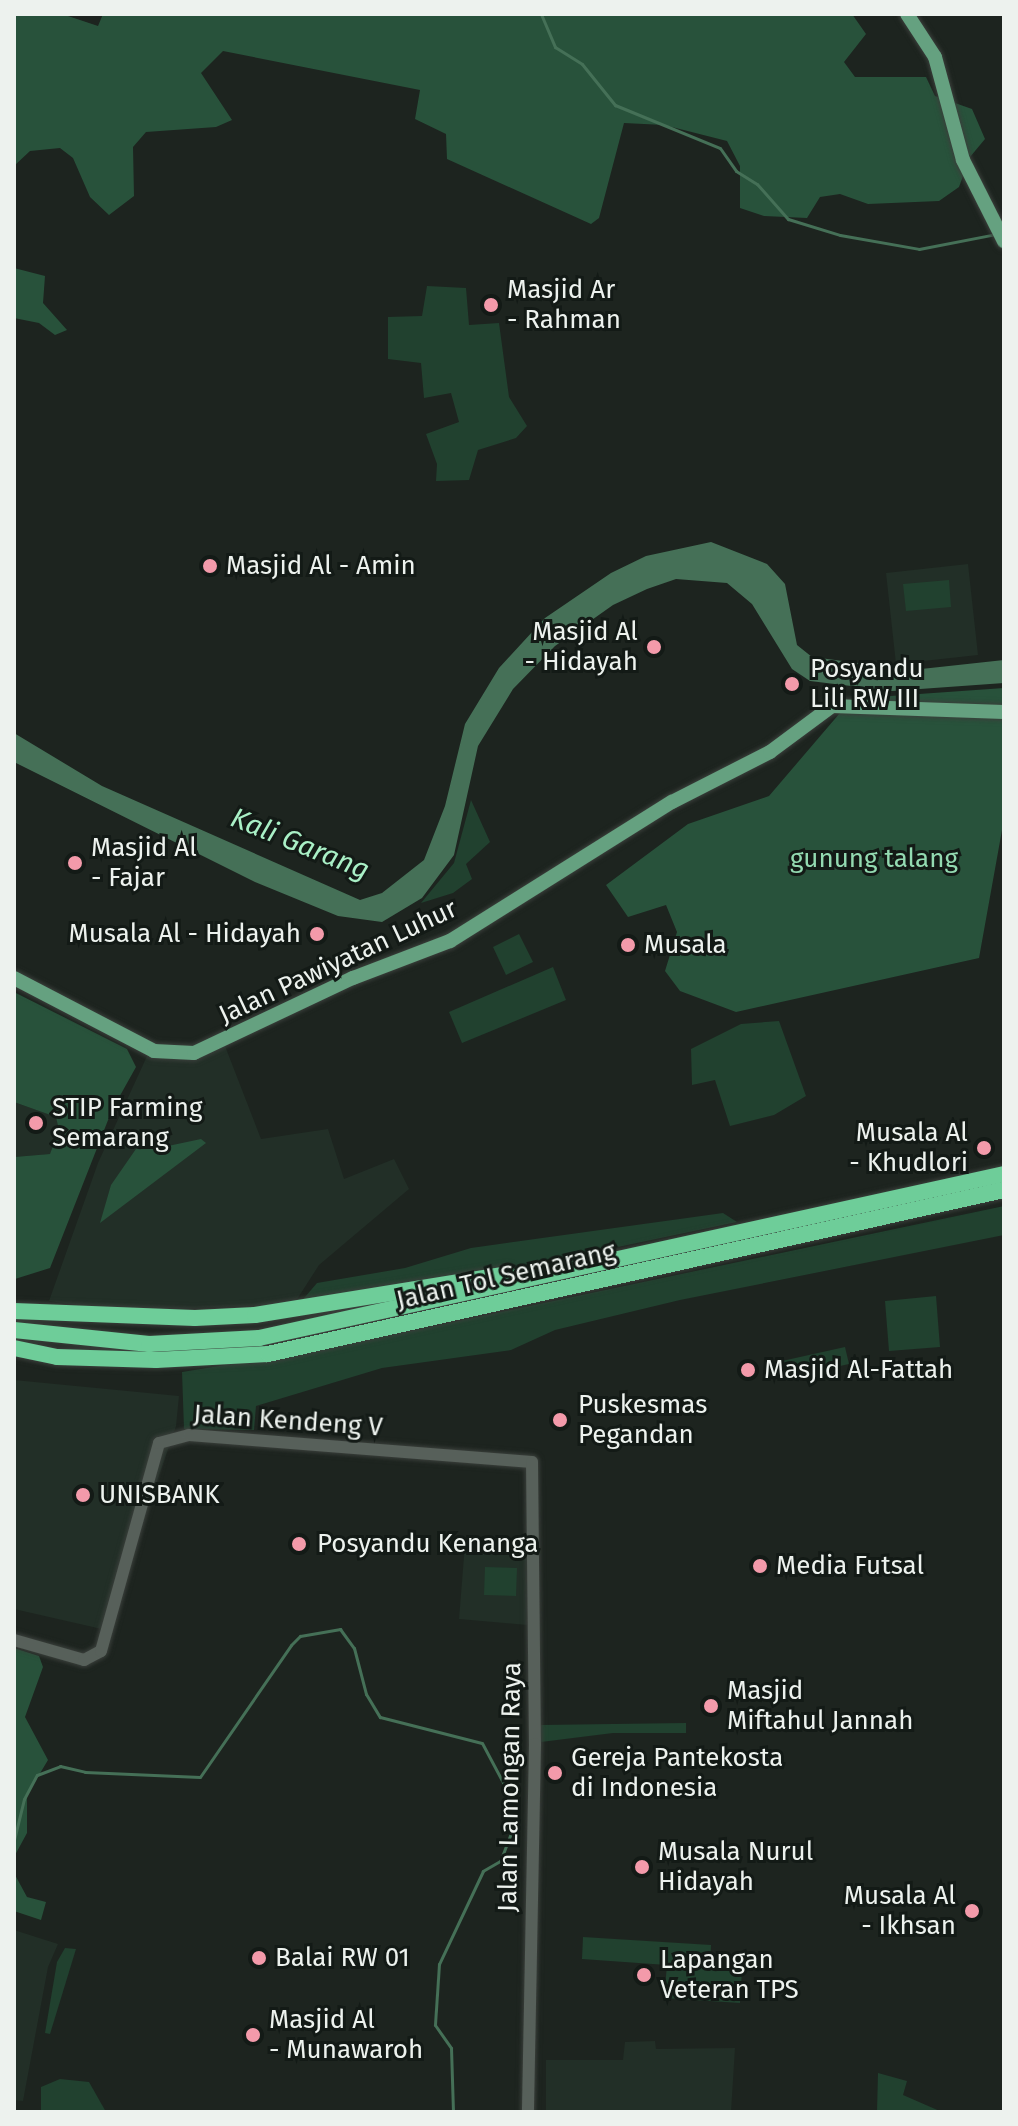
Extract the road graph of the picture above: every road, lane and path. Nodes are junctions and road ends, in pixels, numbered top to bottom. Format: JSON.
{"nodes":[{"id":1,"x":907,"y":14,"type":"edge"},
{"id":2,"x":1003,"y":239,"type":"edge"},
{"id":3,"x":1004,"y":712,"type":"edge"},
{"id":4,"x":14,"y":978,"type":"edge"},
{"id":5,"x":1004,"y":1174,"type":"edge"},
{"id":6,"x":1004,"y":1190,"type":"edge"},
{"id":7,"x":634,"y":1257,"type":"junction"},
{"id":8,"x":14,"y":1311,"type":"edge"},
{"id":9,"x":14,"y":1330,"type":"edge"},
{"id":10,"x":14,"y":1348,"type":"edge"},
{"id":11,"x":532,"y":1462,"type":"joint"},
{"id":12,"x":14,"y":1640,"type":"edge"},
{"id":13,"x":528,"y":2112,"type":"edge"}],
"edges":[{"from":1,"to":2,"type":"main road"},
{"from":3,"to":4,"type":"main road","name":"Jalan Pawiyatan Luhur"},
{"from":5,"to":7,"type":"highway","name":"Jalan Tol Semarang"},
{"from":6,"to":10,"type":"highway","name":"Jalan Tol Semarang"},
{"from":7,"to":8,"type":"highway"},
{"from":7,"to":9,"type":"highway","name":"Jalan Tol Semarang"},
{"from":11,"to":12,"type":"street","name":"Jalan Kendeng V"},
{"from":11,"to":13,"type":"street","name":"Jalan Lamongan Raya"}]}
